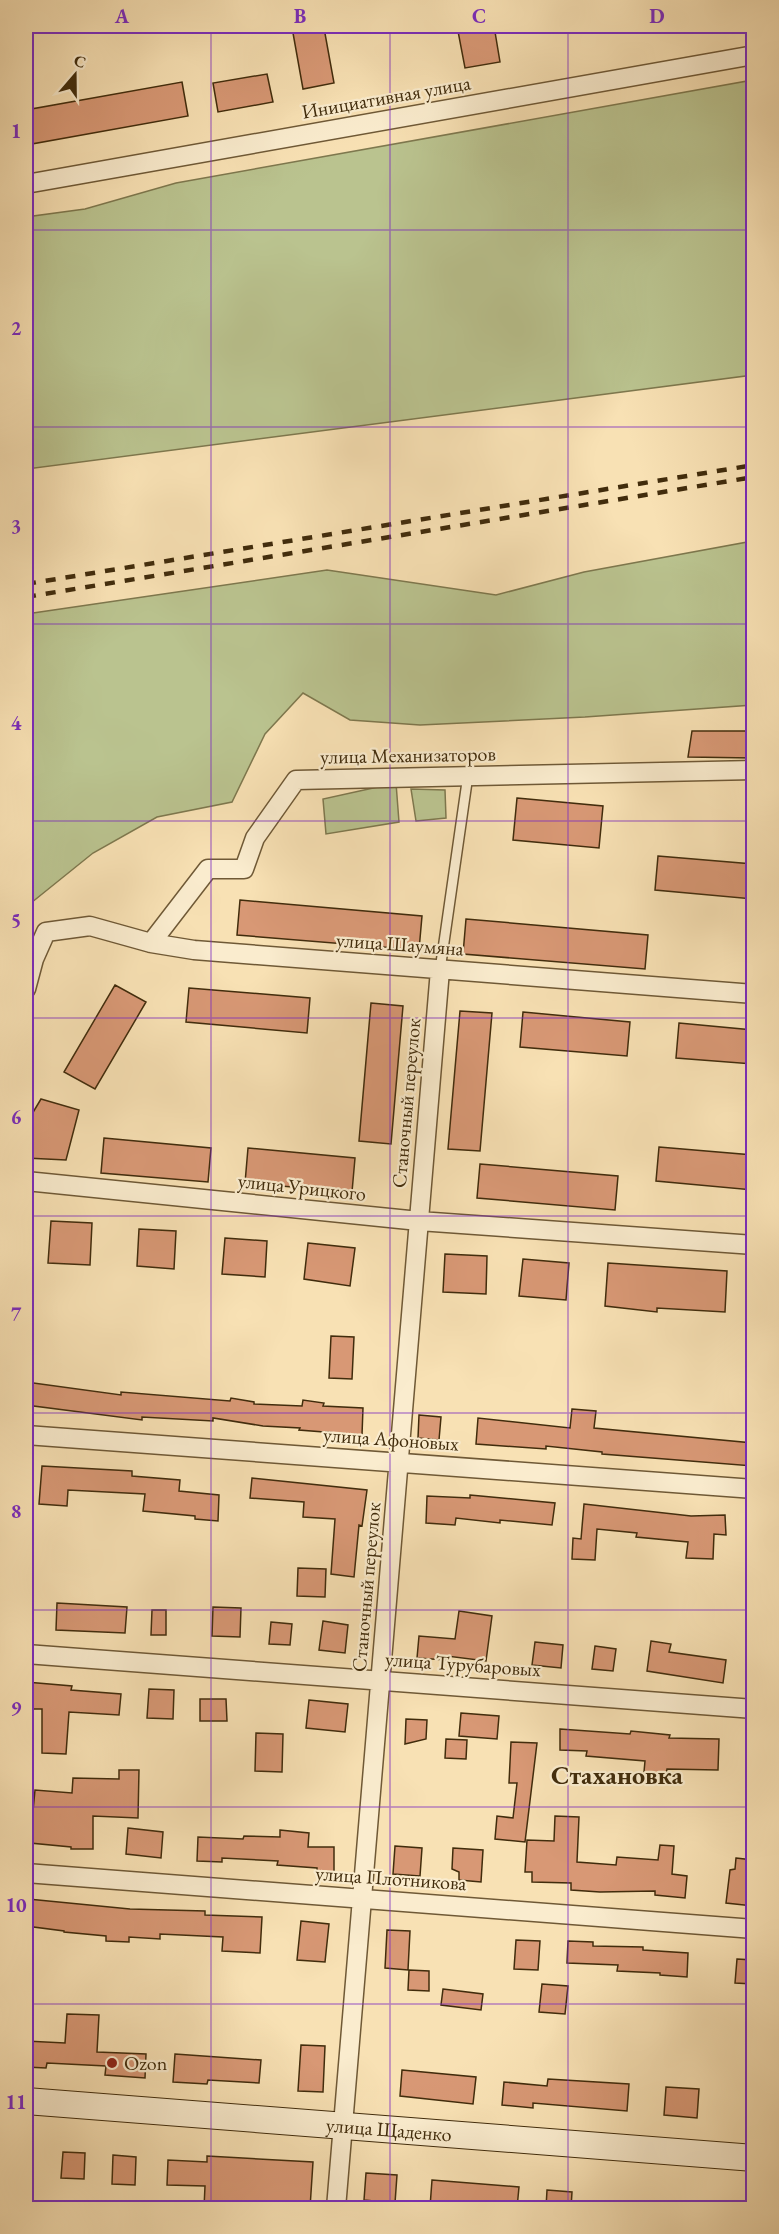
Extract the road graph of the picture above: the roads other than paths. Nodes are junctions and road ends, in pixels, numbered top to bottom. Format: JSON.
{"nodes":[{"id":1,"x":753,"y":55,"type":"edge"},
{"id":2,"x":26,"y":184,"type":"edge"},
{"id":3,"x":753,"y":770,"type":"edge"},
{"id":4,"x":468,"y":775,"type":"junction"},
{"id":5,"x":151,"y":943,"type":"junction"},
{"id":6,"x":440,"y":970,"type":"junction"},
{"id":7,"x":26,"y":989,"type":"edge"},
{"id":8,"x":753,"y":994,"type":"edge"},
{"id":9,"x":26,"y":1181,"type":"edge"},
{"id":10,"x":419,"y":1221,"type":"junction"},
{"id":11,"x":753,"y":1245,"type":"edge"},
{"id":12,"x":26,"y":1435,"type":"edge"},
{"id":13,"x":399,"y":1462,"type":"junction"},
{"id":14,"x":753,"y":1489,"type":"edge"},
{"id":15,"x":26,"y":1654,"type":"edge"},
{"id":16,"x":380,"y":1681,"type":"junction"},
{"id":17,"x":753,"y":1709,"type":"edge"},
{"id":18,"x":26,"y":1873,"type":"edge"},
{"id":19,"x":362,"y":1899,"type":"junction"},
{"id":20,"x":753,"y":1929,"type":"edge"},
{"id":21,"x":26,"y":2101,"type":"edge"},
{"id":22,"x":343,"y":2126,"type":"junction"},
{"id":23,"x":753,"y":2158,"type":"edge"},
{"id":24,"x":336,"y":2208,"type":"edge"}],
"edges":[{"from":1,"to":2,"type":"street","name":"Инициативная улица"},
{"from":3,"to":4,"type":"street","name":"улица Механизаторов"},
{"from":4,"to":5,"type":"street","name":"улица Механизаторов"},
{"from":4,"to":6,"type":"lane"},
{"from":5,"to":6,"type":"street","name":"улица Шаумяна"},
{"from":5,"to":7,"type":"street","name":"улица Шаумяна"},
{"from":6,"to":8,"type":"street","name":"улица Шаумяна"},
{"from":6,"to":10,"type":"street","name":"Станочный переулок"},
{"from":9,"to":10,"type":"street","name":"улица Урицкого"},
{"from":10,"to":11,"type":"street","name":"улица Урицкого"},
{"from":10,"to":13,"type":"street","name":"Станочный переулок"},
{"from":12,"to":13,"type":"street","name":"улица Афоновых"},
{"from":13,"to":14,"type":"street","name":"улица Афоновых"},
{"from":13,"to":16,"type":"street","name":"Станочный переулок"},
{"from":15,"to":16,"type":"street","name":"улица Турубаровых"},
{"from":16,"to":17,"type":"street","name":"улица Турубаровых"},
{"from":16,"to":19,"type":"street","name":"Станочный переулок"},
{"from":18,"to":19,"type":"street","name":"улица Плотникова"},
{"from":19,"to":20,"type":"street","name":"улица Плотникова"},
{"from":19,"to":22,"type":"street","name":"Станочный переулок"},
{"from":21,"to":22,"type":"street","name":"улица Щаденко"},
{"from":22,"to":23,"type":"street","name":"улица Щаденко"},
{"from":22,"to":24,"type":"street","name":"Станочный переулок"}]}
